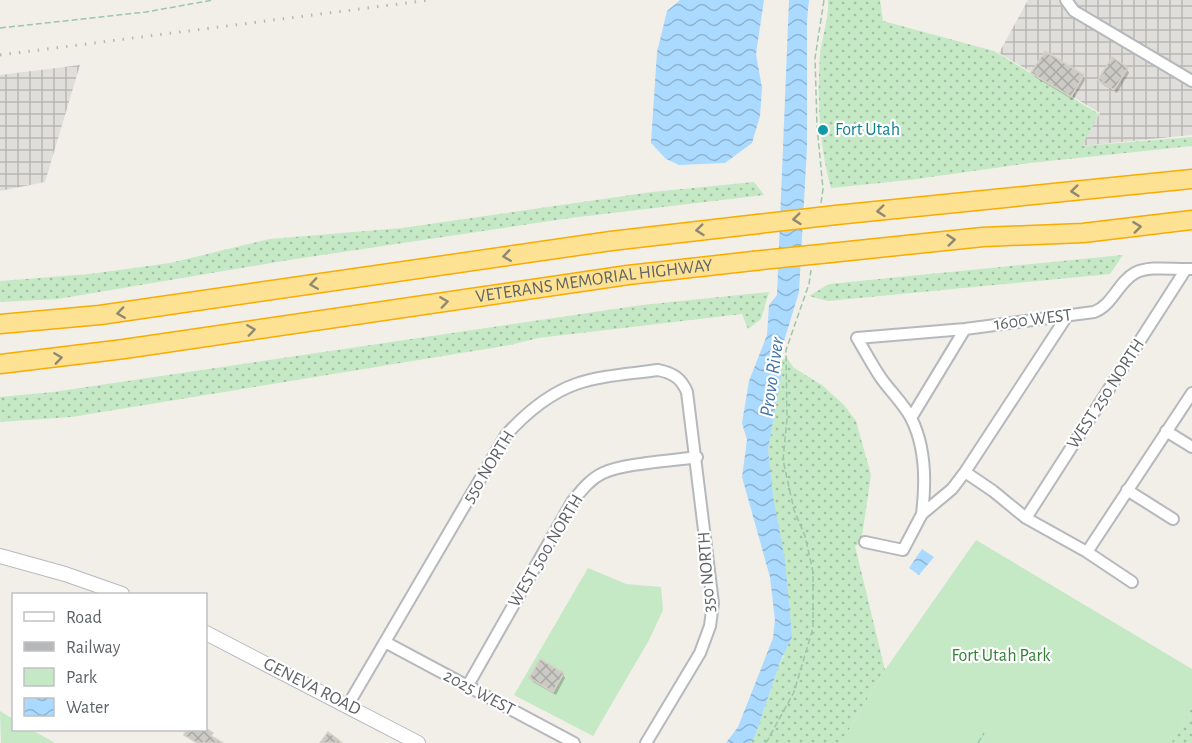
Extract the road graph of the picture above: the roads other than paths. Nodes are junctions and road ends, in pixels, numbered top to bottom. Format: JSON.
{"nodes":[{"id":1,"x":1066,"y":0,"type":"edge"},
{"id":2,"x":1192,"y":81,"type":"edge"},
{"id":3,"x":1192,"y":179,"type":"edge"},
{"id":4,"x":1192,"y":220,"type":"edge"},
{"id":5,"x":1189,"y":269,"type":"edge"},
{"id":6,"x":1066,"y":316,"type":"junction"},
{"id":7,"x":0,"y":324,"type":"edge"},
{"id":8,"x":965,"y":328,"type":"junction"},
{"id":9,"x":0,"y":364,"type":"edge"},
{"id":10,"x":1192,"y":393,"type":"edge"},
{"id":11,"x":911,"y":418,"type":"junction"},
{"id":12,"x":1166,"y":431,"type":"junction"},
{"id":13,"x":1192,"y":447,"type":"edge"},
{"id":14,"x":697,"y":458,"type":"junction"},
{"id":15,"x":965,"y":472,"type":"junction"},
{"id":16,"x":1127,"y":490,"type":"junction"},
{"id":17,"x":922,"y":514,"type":"junction"},
{"id":18,"x":1026,"y":518,"type":"junction"},
{"id":19,"x":1173,"y":519,"type":"dead end"},
{"id":20,"x":865,"y":542,"type":"dead end"},
{"id":21,"x":1087,"y":552,"type":"junction"},
{"id":22,"x":0,"y":556,"type":"edge"},
{"id":23,"x":1132,"y":582,"type":"dead end"},
{"id":24,"x":119,"y":593,"type":"edge"},
{"id":25,"x":207,"y":634,"type":"edge"},
{"id":26,"x":385,"y":642,"type":"junction"},
{"id":27,"x":467,"y":687,"type":"junction"},
{"id":28,"x":348,"y":705,"type":"junction"},
{"id":29,"x":418,"y":743,"type":"edge"},
{"id":30,"x":574,"y":743,"type":"edge"},
{"id":31,"x":646,"y":743,"type":"edge"}],
"edges":[{"from":1,"to":2,"type":"street"},
{"from":3,"to":7,"type":"highway","name":"VETERANS MEMORIAL HIGHWAY","one_way":true,"bridge":true},
{"from":9,"to":4,"type":"highway","name":"VETERANS MEMORIAL HIGHWAY","one_way":true,"bridge":true},
{"from":5,"to":6,"type":"street","name":"1600 WEST"},
{"from":5,"to":18,"type":"street","name":"WEST 250 NORTH"},
{"from":6,"to":8,"type":"street","name":"1600 WEST"},
{"from":6,"to":15,"type":"street"},
{"from":8,"to":11,"type":"street"},
{"from":8,"to":11,"type":"street","name":"1600 WEST"},
{"from":10,"to":12,"type":"street"},
{"from":11,"to":17,"type":"street"},
{"from":12,"to":13,"type":"street"},
{"from":12,"to":16,"type":"street"},
{"from":14,"to":26,"type":"street","name":"550 NORTH"},
{"from":14,"to":27,"type":"street","name":"WEST 500 NORTH"},
{"from":14,"to":31,"type":"street","name":"350 NORTH"},
{"from":15,"to":17,"type":"street"},
{"from":15,"to":18,"type":"street"},
{"from":16,"to":19,"type":"street"},
{"from":16,"to":21,"type":"street"},
{"from":17,"to":20,"type":"street"},
{"from":18,"to":21,"type":"street"},
{"from":21,"to":23,"type":"street"},
{"from":22,"to":24,"type":"main road"},
{"from":25,"to":28,"type":"main road","name":"GENEVA ROAD"},
{"from":26,"to":27,"type":"street","name":"2025 WEST"},
{"from":26,"to":28,"type":"street","name":"550 NORTH"},
{"from":27,"to":30,"type":"street","name":"2025 WEST"},
{"from":28,"to":29,"type":"main road","name":"GENEVA ROAD"}]}
